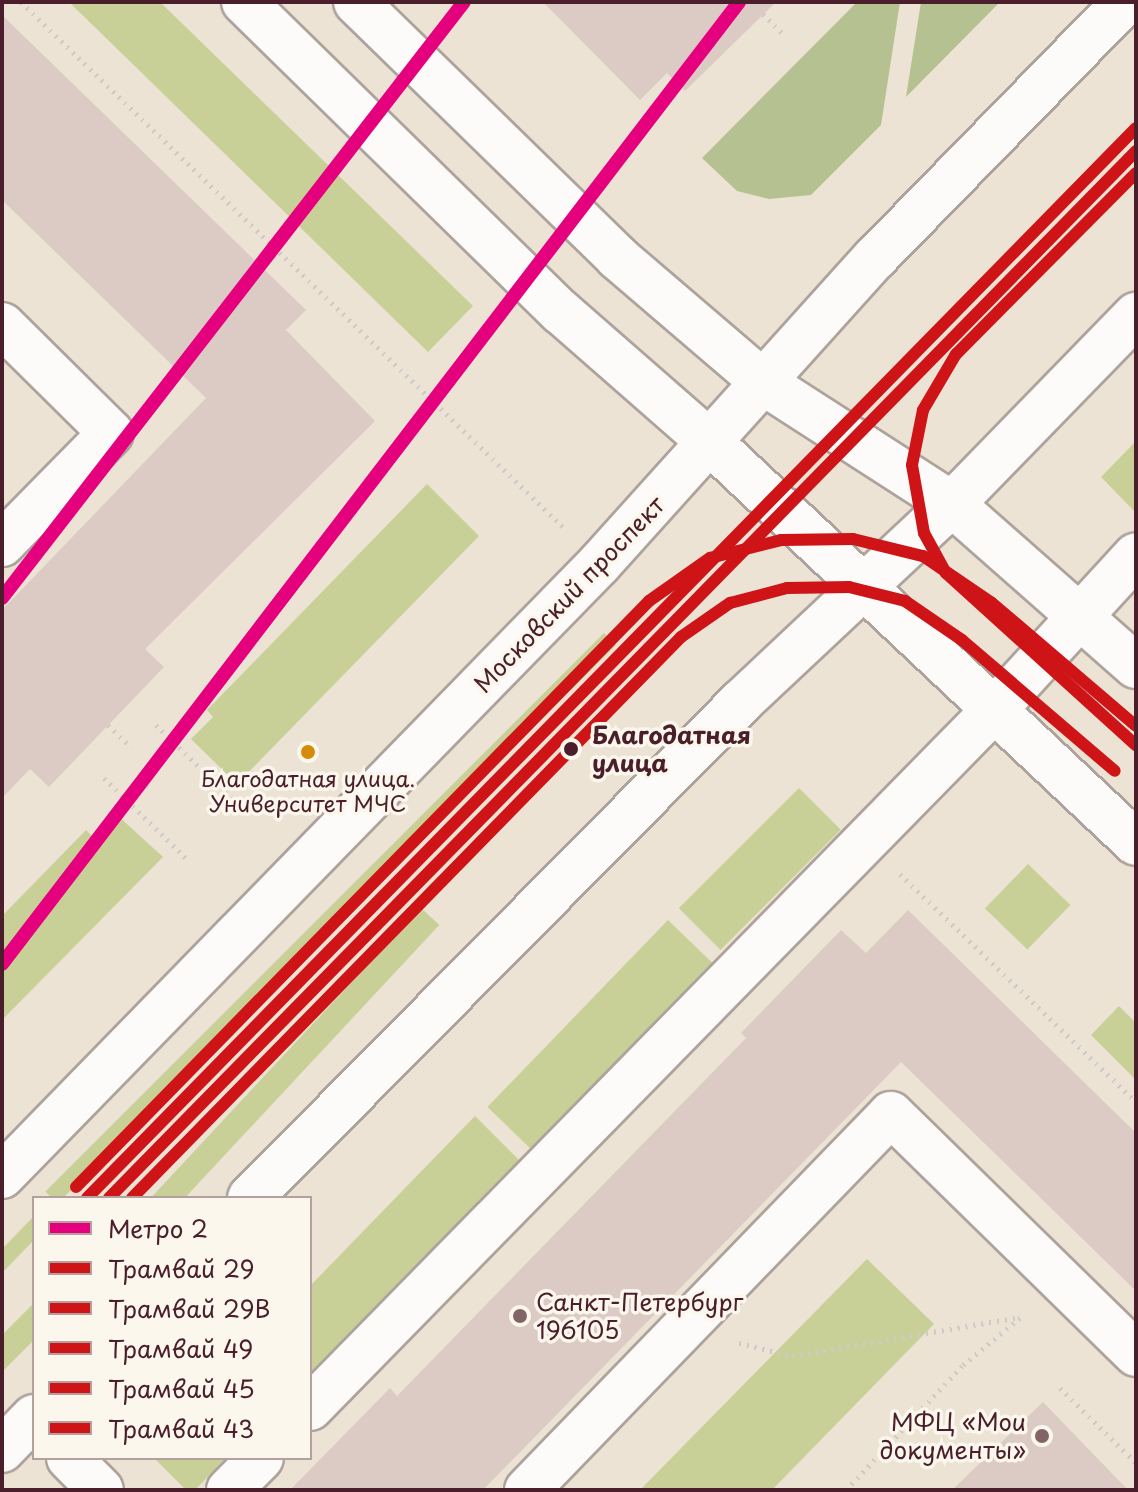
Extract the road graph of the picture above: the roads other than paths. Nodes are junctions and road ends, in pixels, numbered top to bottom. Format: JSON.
{"nodes":[{"id":1,"x":244,"y":2,"type":"edge"},
{"id":2,"x":356,"y":2,"type":"edge"},
{"id":3,"x":1125,"y":2,"type":"edge"},
{"id":4,"x":1136,"y":315,"type":"edge"},
{"id":5,"x":2,"y":325,"type":"edge"},
{"id":6,"x":764,"y":383,"type":"junction"},
{"id":7,"x":712,"y":444,"type":"junction"},
{"id":8,"x":952,"y":504,"type":"junction"},
{"id":9,"x":2,"y":544,"type":"edge"},
{"id":10,"x":1136,"y":555,"type":"edge"},
{"id":11,"x":864,"y":587,"type":"junction"},
{"id":12,"x":1082,"y":614,"type":"junction"},
{"id":13,"x":1136,"y":666,"type":"edge"},
{"id":14,"x":996,"y":708,"type":"junction"},
{"id":15,"x":1136,"y":843,"type":"edge"},
{"id":16,"x":2,"y":1176,"type":"edge"},
{"id":17,"x":252,"y":1196,"type":"edge"},
{"id":18,"x":1136,"y":1354,"type":"edge"},
{"id":19,"x":312,"y":1406,"type":"edge"},
{"id":20,"x":71,"y":1460,"type":"edge"},
{"id":21,"x":259,"y":1460,"type":"edge"},
{"id":22,"x":101,"y":1490,"type":"edge"},
{"id":23,"x":229,"y":1490,"type":"edge"},
{"id":24,"x":527,"y":1490,"type":"edge"}],
"edges":[{"from":1,"to":7,"type":"main road"},
{"from":2,"to":6,"type":"main road"},
{"from":3,"to":6,"type":"main road","name":"Московский проспект"},
{"from":4,"to":8,"type":"main road"},
{"from":5,"to":9,"type":"main road"},
{"from":6,"to":7,"type":"main road","name":"Московский проспект"},
{"from":6,"to":8,"type":"main road"},
{"from":7,"to":11,"type":"main road"},
{"from":7,"to":16,"type":"main road","name":"Московский проспект"},
{"from":8,"to":11,"type":"main road"},
{"from":8,"to":12,"type":"main road"},
{"from":10,"to":12,"type":"main road"},
{"from":11,"to":14,"type":"main road"},
{"from":11,"to":17,"type":"main road"},
{"from":12,"to":13,"type":"main road"},
{"from":12,"to":14,"type":"main road"},
{"from":14,"to":15,"type":"main road"},
{"from":14,"to":19,"type":"main road"},
{"from":18,"to":24,"type":"main road"},
{"from":20,"to":22,"type":"main road"},
{"from":21,"to":23,"type":"main road"}]}
